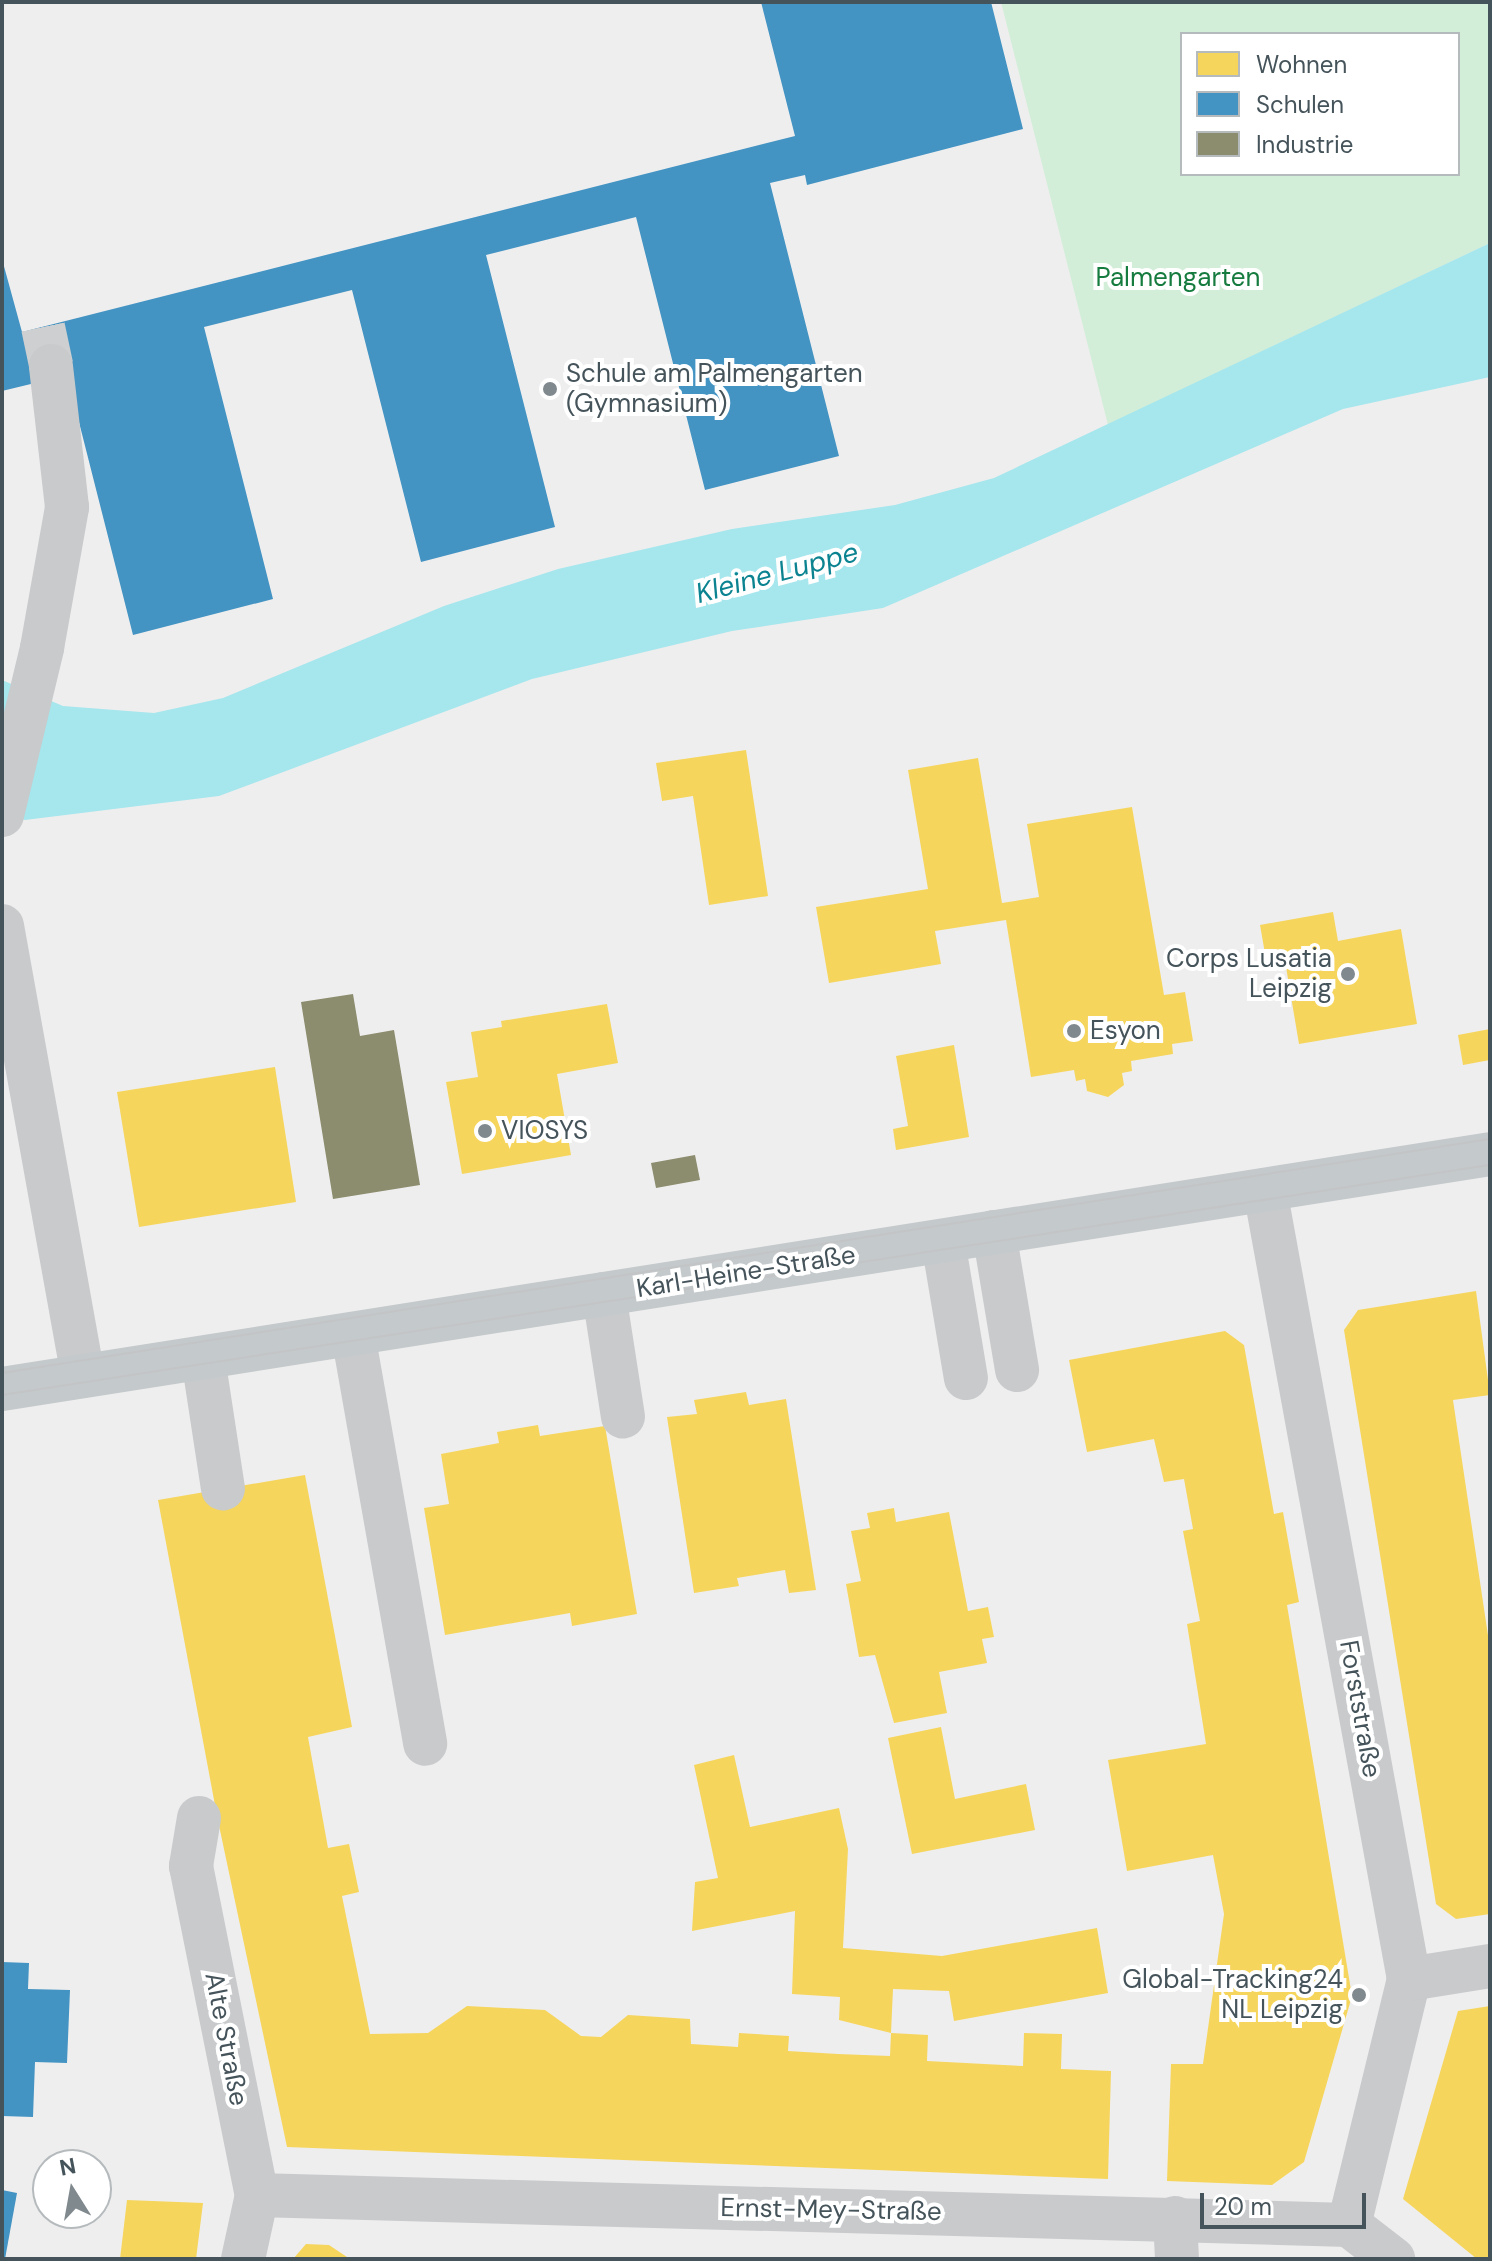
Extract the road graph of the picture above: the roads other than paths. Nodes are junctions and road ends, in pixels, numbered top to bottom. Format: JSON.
{"nodes":[{"id":1,"x":51,"y":366,"type":"tunnel mouth"},
{"id":2,"x":2,"y":815,"type":"edge"},
{"id":3,"x":2,"y":926,"type":"edge"},
{"id":4,"x":1490,"y":1154,"type":"edge"},
{"id":5,"x":1265,"y":1190,"type":"junction"},
{"id":6,"x":994,"y":1232,"type":"junction"},
{"id":7,"x":943,"y":1241,"type":"junction"},
{"id":8,"x":619,"y":1292,"type":"junction"},
{"id":9,"x":353,"y":1334,"type":"junction"},
{"id":10,"x":203,"y":1358,"type":"junction"},
{"id":11,"x":1017,"y":1370,"type":"dead end"},
{"id":12,"x":83,"y":1376,"type":"junction"},
{"id":13,"x":966,"y":1378,"type":"dead end"},
{"id":14,"x":2,"y":1389,"type":"edge"},
{"id":15,"x":637,"y":1414,"type":"dead end"},
{"id":16,"x":223,"y":1488,"type":"dead end"},
{"id":17,"x":425,"y":1744,"type":"dead end"},
{"id":18,"x":199,"y":1818,"type":"dead end"},
{"id":19,"x":1490,"y":1966,"type":"edge"},
{"id":20,"x":1409,"y":1979,"type":"junction"},
{"id":21,"x":257,"y":2195,"type":"junction"},
{"id":22,"x":1349,"y":2225,"type":"junction"},
{"id":23,"x":1176,"y":2239,"type":"edge"},
{"id":24,"x":243,"y":2259,"type":"edge"},
{"id":25,"x":1393,"y":2259,"type":"edge"}],
"edges":[{"from":1,"to":2,"type":"street"},
{"from":3,"to":12,"type":"street"},
{"from":4,"to":5,"type":"main road","name":"Karl-Heine-Straße"},
{"from":5,"to":6,"type":"main road","name":"Karl-Heine-Straße"},
{"from":5,"to":20,"type":"street","name":"Forststraße"},
{"from":6,"to":7,"type":"main road","name":"Karl-Heine-Straße"},
{"from":6,"to":11,"type":"street"},
{"from":7,"to":8,"type":"main road","name":"Karl-Heine-Straße"},
{"from":7,"to":13,"type":"street"},
{"from":8,"to":9,"type":"main road","name":"Karl-Heine-Straße"},
{"from":8,"to":15,"type":"street"},
{"from":9,"to":10,"type":"main road","name":"Karl-Heine-Straße"},
{"from":9,"to":17,"type":"street"},
{"from":10,"to":12,"type":"main road","name":"Karl-Heine-Straße"},
{"from":10,"to":16,"type":"street"},
{"from":12,"to":14,"type":"main road","name":"Karl-Heine-Straße"},
{"from":18,"to":21,"type":"street","name":"Alte Straße"},
{"from":19,"to":20,"type":"street"},
{"from":20,"to":22,"type":"street","name":"Forststraße"},
{"from":21,"to":23,"type":"street","name":"Ernst-Mey-Straße"},
{"from":21,"to":24,"type":"street","name":"Alte Straße"},
{"from":22,"to":23,"type":"street","name":"Ernst-Mey-Straße"},
{"from":22,"to":25,"type":"street"}]}
